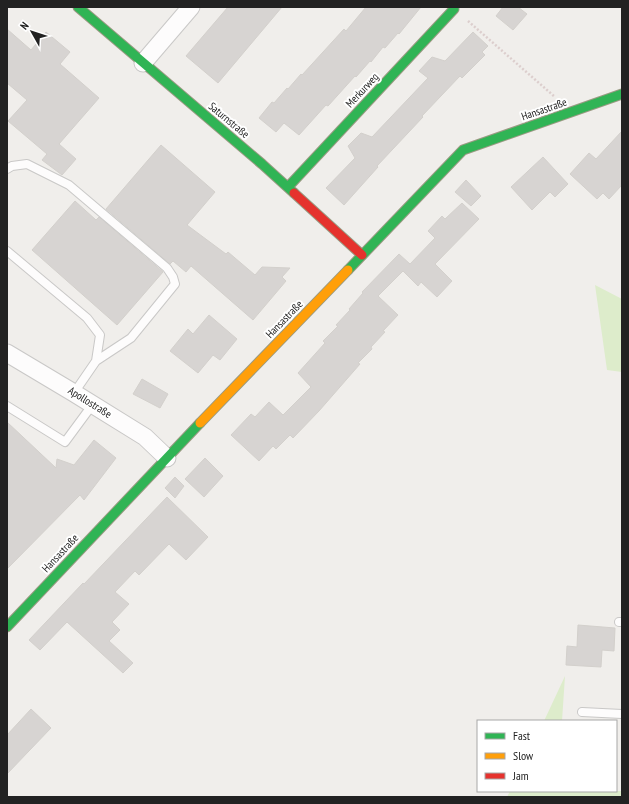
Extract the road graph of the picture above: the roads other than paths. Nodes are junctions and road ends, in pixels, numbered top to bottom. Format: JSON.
{"nodes":[{"id":1,"x":78,"y":7,"type":"edge"},
{"id":2,"x":191,"y":7,"type":"edge"},
{"id":3,"x":454,"y":9,"type":"road end"},
{"id":4,"x":143,"y":63,"type":"junction"},
{"id":5,"x":622,"y":94,"type":"edge"},
{"id":6,"x":7,"y":169,"type":"edge"},
{"id":7,"x":288,"y":187,"type":"junction"},
{"id":8,"x":7,"y":251,"type":"edge"},
{"id":9,"x":362,"y":255,"type":"junction"},
{"id":10,"x":7,"y":353,"type":"edge"},
{"id":11,"x":96,"y":361,"type":"junction"},
{"id":12,"x":74,"y":393,"type":"junction"},
{"id":13,"x":93,"y":404,"type":"junction"},
{"id":14,"x":7,"y":406,"type":"edge"},
{"id":15,"x":167,"y":458,"type":"junction"},
{"id":16,"x":7,"y":627,"type":"edge"},
{"id":17,"x":582,"y":712,"type":"dead end"},
{"id":18,"x":622,"y":714,"type":"edge"}],
"edges":[{"from":1,"to":4,"type":"street","name":"Saturnstraße"},
{"from":2,"to":4,"type":"street"},
{"from":3,"to":7,"type":"street","name":"Merkurweg"},
{"from":4,"to":7,"type":"street","name":"Saturnstraße"},
{"from":5,"to":9,"type":"street","name":"Hansastraße"},
{"from":6,"to":11,"type":"lane"},
{"from":7,"to":9,"type":"street","name":"Saturnstraße"},
{"from":8,"to":11,"type":"lane"},
{"from":9,"to":15,"type":"street","name":"Hansastraße"},
{"from":10,"to":12,"type":"street","name":"Apollostraße"},
{"from":11,"to":12,"type":"lane"},
{"from":12,"to":13,"type":"street","name":"Apollostraße"},
{"from":13,"to":14,"type":"lane"},
{"from":13,"to":15,"type":"street","name":"Apollostraße"},
{"from":15,"to":16,"type":"street","name":"Hansastraße"},
{"from":17,"to":18,"type":"lane"}]}
